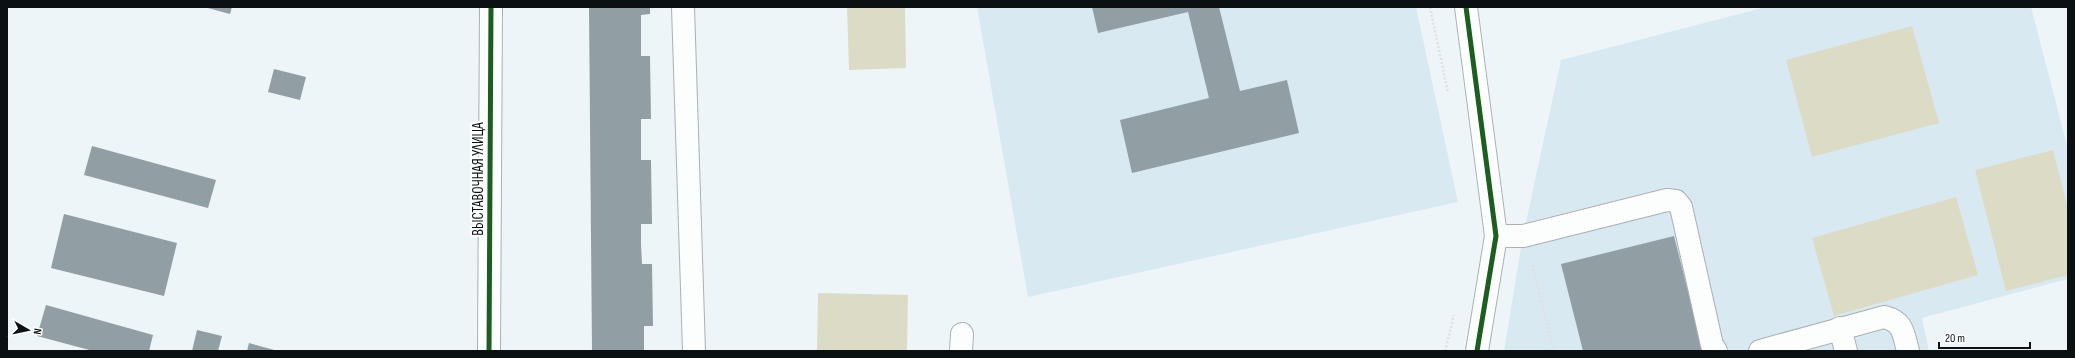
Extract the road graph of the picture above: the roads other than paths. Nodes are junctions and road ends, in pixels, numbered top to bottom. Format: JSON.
{"nodes":[{"id":1,"x":491,"y":7,"type":"edge"},
{"id":2,"x":683,"y":7,"type":"edge"},
{"id":3,"x":1466,"y":7,"type":"edge"},
{"id":4,"x":1496,"y":236,"type":"junction"},
{"id":5,"x":1840,"y":328,"type":"junction"},
{"id":6,"x":489,"y":351,"type":"edge"},
{"id":7,"x":694,"y":351,"type":"edge"},
{"id":8,"x":1477,"y":351,"type":"edge"},
{"id":9,"x":1716,"y":351,"type":"edge"},
{"id":10,"x":1760,"y":351,"type":"edge"},
{"id":11,"x":1846,"y":351,"type":"edge"},
{"id":12,"x":1908,"y":351,"type":"edge"}],
"edges":[{"from":1,"to":6,"type":"street","name":"ВЫСТАВОЧНАЯ УЛИЦА"},
{"from":2,"to":7,"type":"street"},
{"from":3,"to":4,"type":"street"},
{"from":4,"to":8,"type":"street"},
{"from":4,"to":9,"type":"street"},
{"from":5,"to":10,"type":"street"},
{"from":5,"to":11,"type":"street"},
{"from":5,"to":12,"type":"street"}]}
